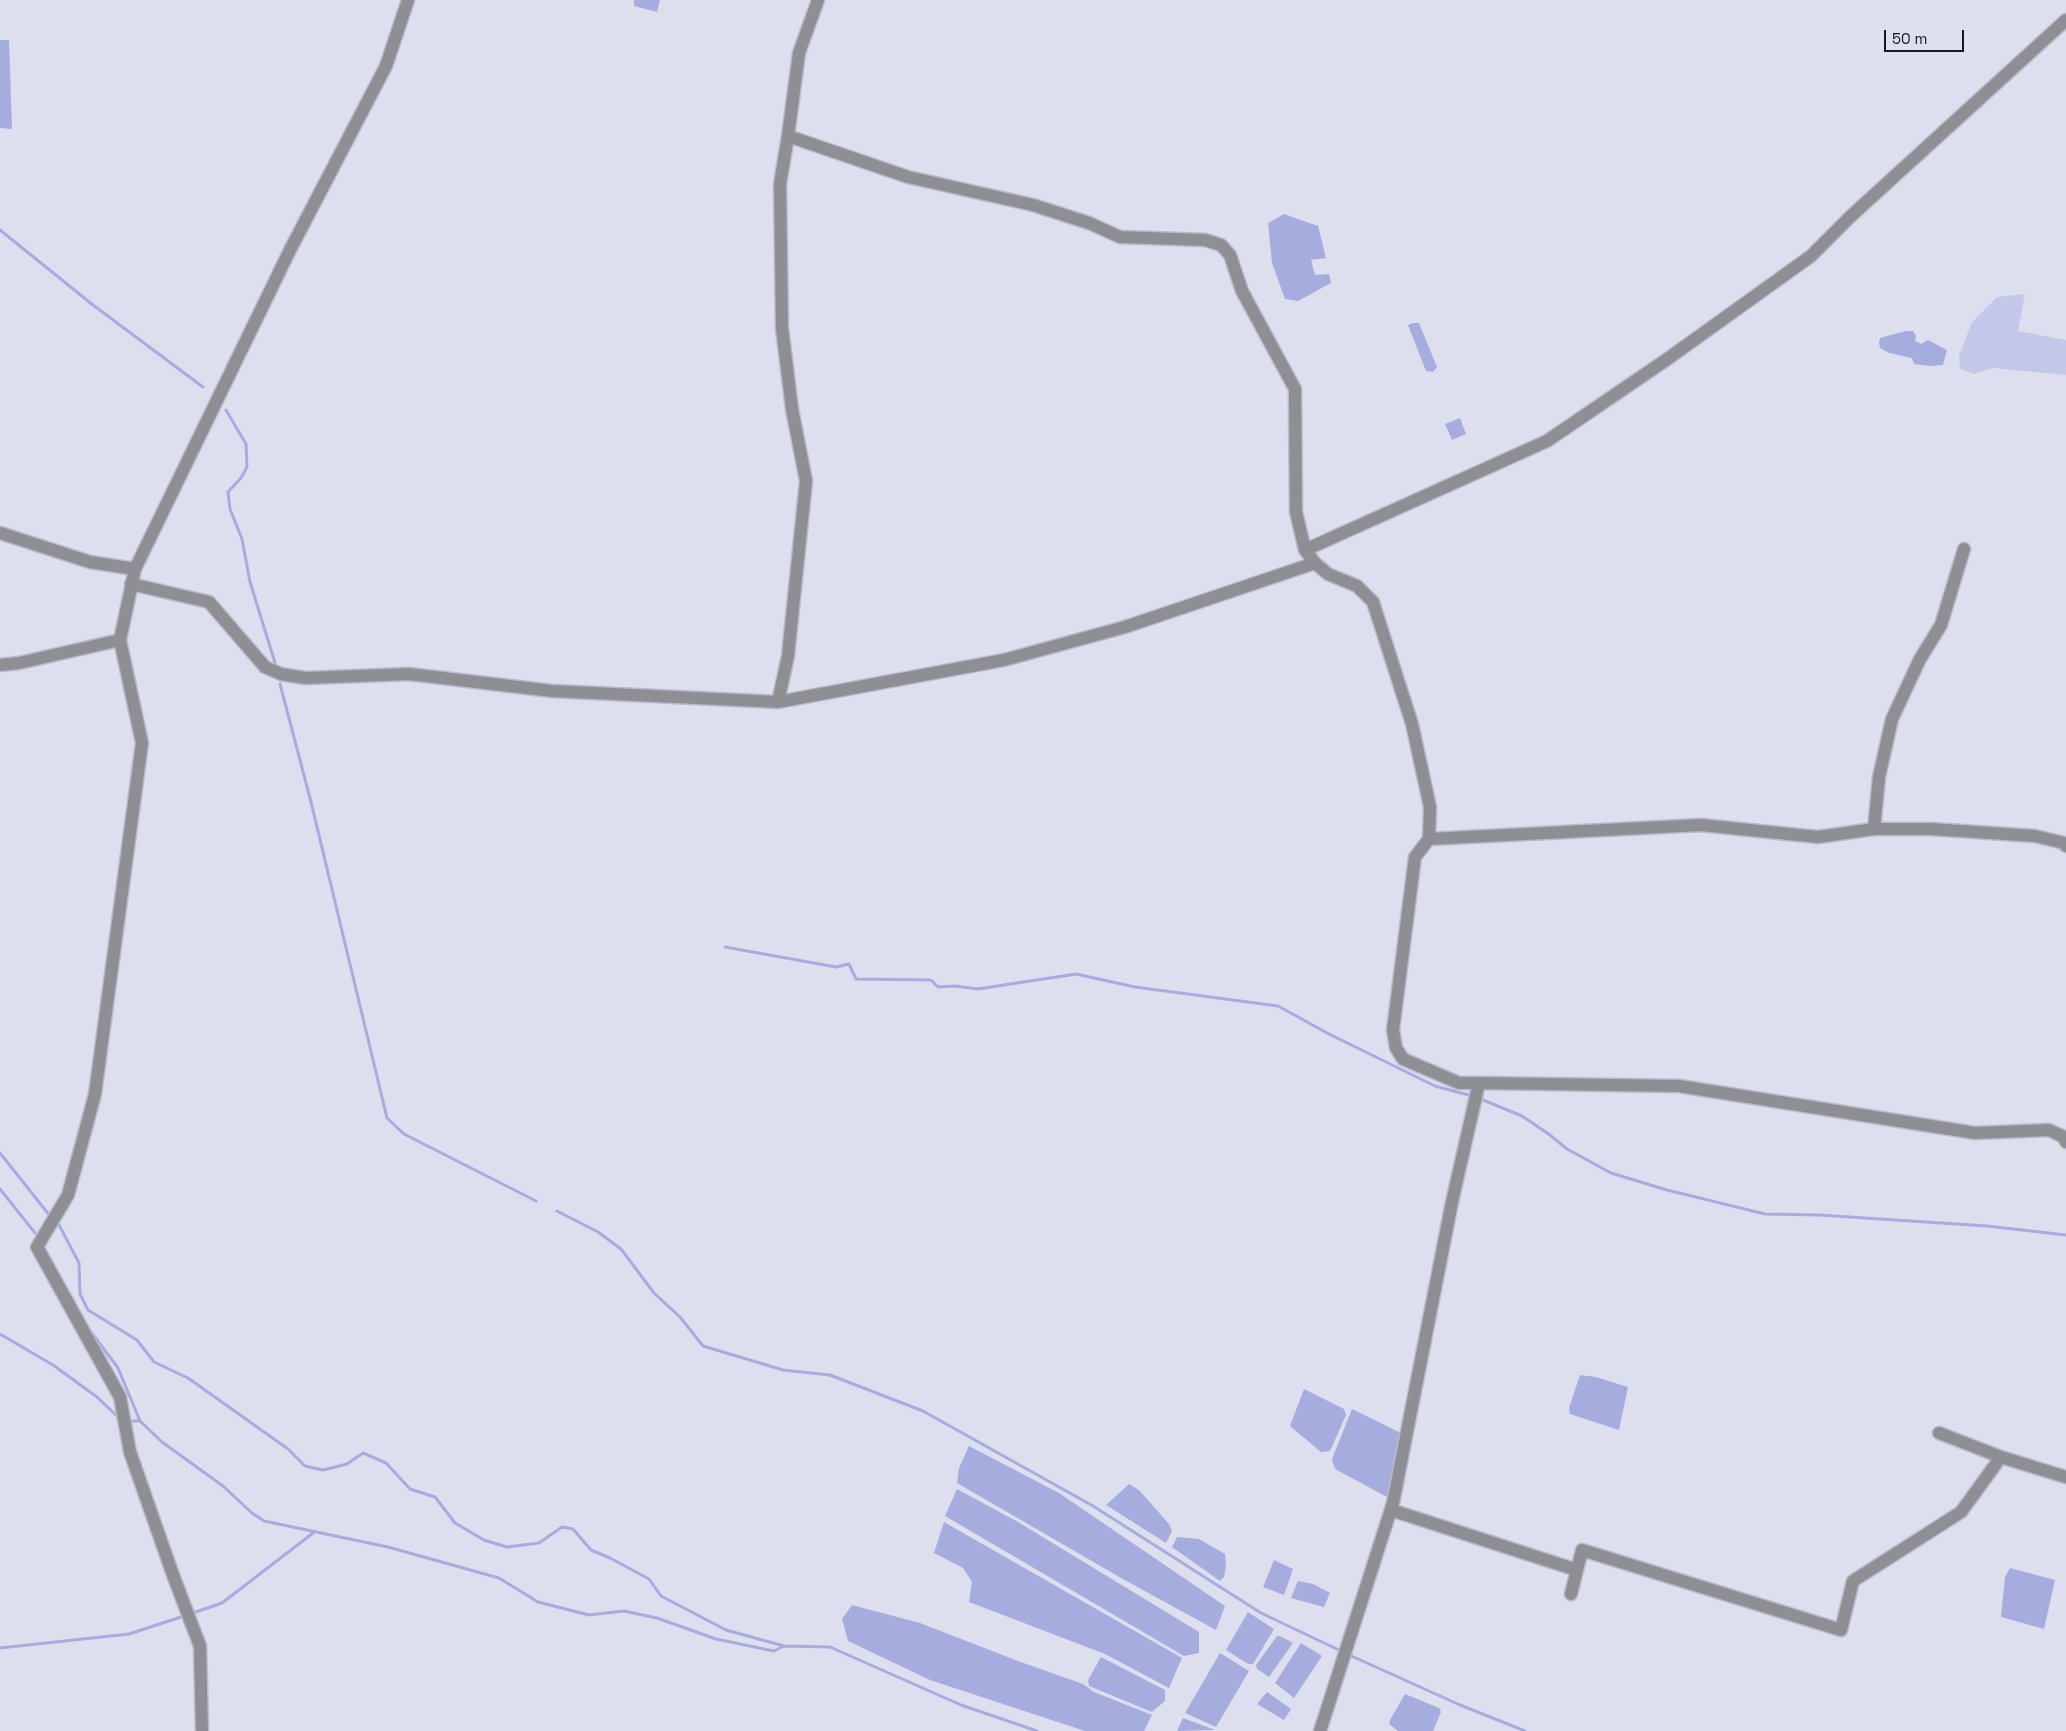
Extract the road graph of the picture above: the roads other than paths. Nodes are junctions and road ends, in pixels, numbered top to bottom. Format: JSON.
{"nodes":[{"id":1,"x":408,"y":0,"type":"edge"},
{"id":2,"x":818,"y":0,"type":"edge"},
{"id":3,"x":2066,"y":20,"type":"edge"},
{"id":4,"x":788,"y":136,"type":"junction"},
{"id":5,"x":0,"y":533,"type":"edge"},
{"id":6,"x":1964,"y":549,"type":"dead end"},
{"id":7,"x":1305,"y":550,"type":"junction"},
{"id":8,"x":1315,"y":563,"type":"junction"},
{"id":9,"x":135,"y":569,"type":"junction"},
{"id":10,"x":131,"y":584,"type":"junction"},
{"id":11,"x":120,"y":640,"type":"junction"},
{"id":12,"x":0,"y":665,"type":"edge"},
{"id":13,"x":778,"y":702,"type":"junction"},
{"id":14,"x":1874,"y":829,"type":"junction"},
{"id":15,"x":1429,"y":839,"type":"junction"},
{"id":16,"x":2066,"y":846,"type":"edge"},
{"id":17,"x":1479,"y":1083,"type":"junction"},
{"id":18,"x":2066,"y":1142,"type":"edge"},
{"id":19,"x":1939,"y":1433,"type":"dead end"},
{"id":20,"x":2001,"y":1457,"type":"junction"},
{"id":21,"x":2066,"y":1477,"type":"edge"},
{"id":22,"x":1391,"y":1510,"type":"junction"},
{"id":23,"x":1576,"y":1570,"type":"junction"},
{"id":24,"x":1570,"y":1594,"type":"dead end"},
{"id":25,"x":202,"y":1731,"type":"edge"},
{"id":26,"x":1320,"y":1731,"type":"edge"}],
"edges":[{"from":1,"to":9,"type":"street"},
{"from":2,"to":4,"type":"street"},
{"from":3,"to":7,"type":"street"},
{"from":4,"to":7,"type":"street"},
{"from":4,"to":13,"type":"street"},
{"from":5,"to":9,"type":"street"},
{"from":6,"to":14,"type":"street"},
{"from":7,"to":8,"type":"street"},
{"from":8,"to":13,"type":"street"},
{"from":8,"to":15,"type":"street"},
{"from":9,"to":10,"type":"street"},
{"from":10,"to":11,"type":"street"},
{"from":10,"to":13,"type":"street"},
{"from":11,"to":12,"type":"street"},
{"from":11,"to":25,"type":"street"},
{"from":14,"to":15,"type":"street"},
{"from":14,"to":16,"type":"street"},
{"from":15,"to":17,"type":"street"},
{"from":17,"to":18,"type":"street"},
{"from":17,"to":22,"type":"street"},
{"from":19,"to":20,"type":"street"},
{"from":20,"to":21,"type":"street"},
{"from":20,"to":23,"type":"street"},
{"from":22,"to":23,"type":"street"},
{"from":22,"to":26,"type":"street"},
{"from":23,"to":24,"type":"street"}]}
